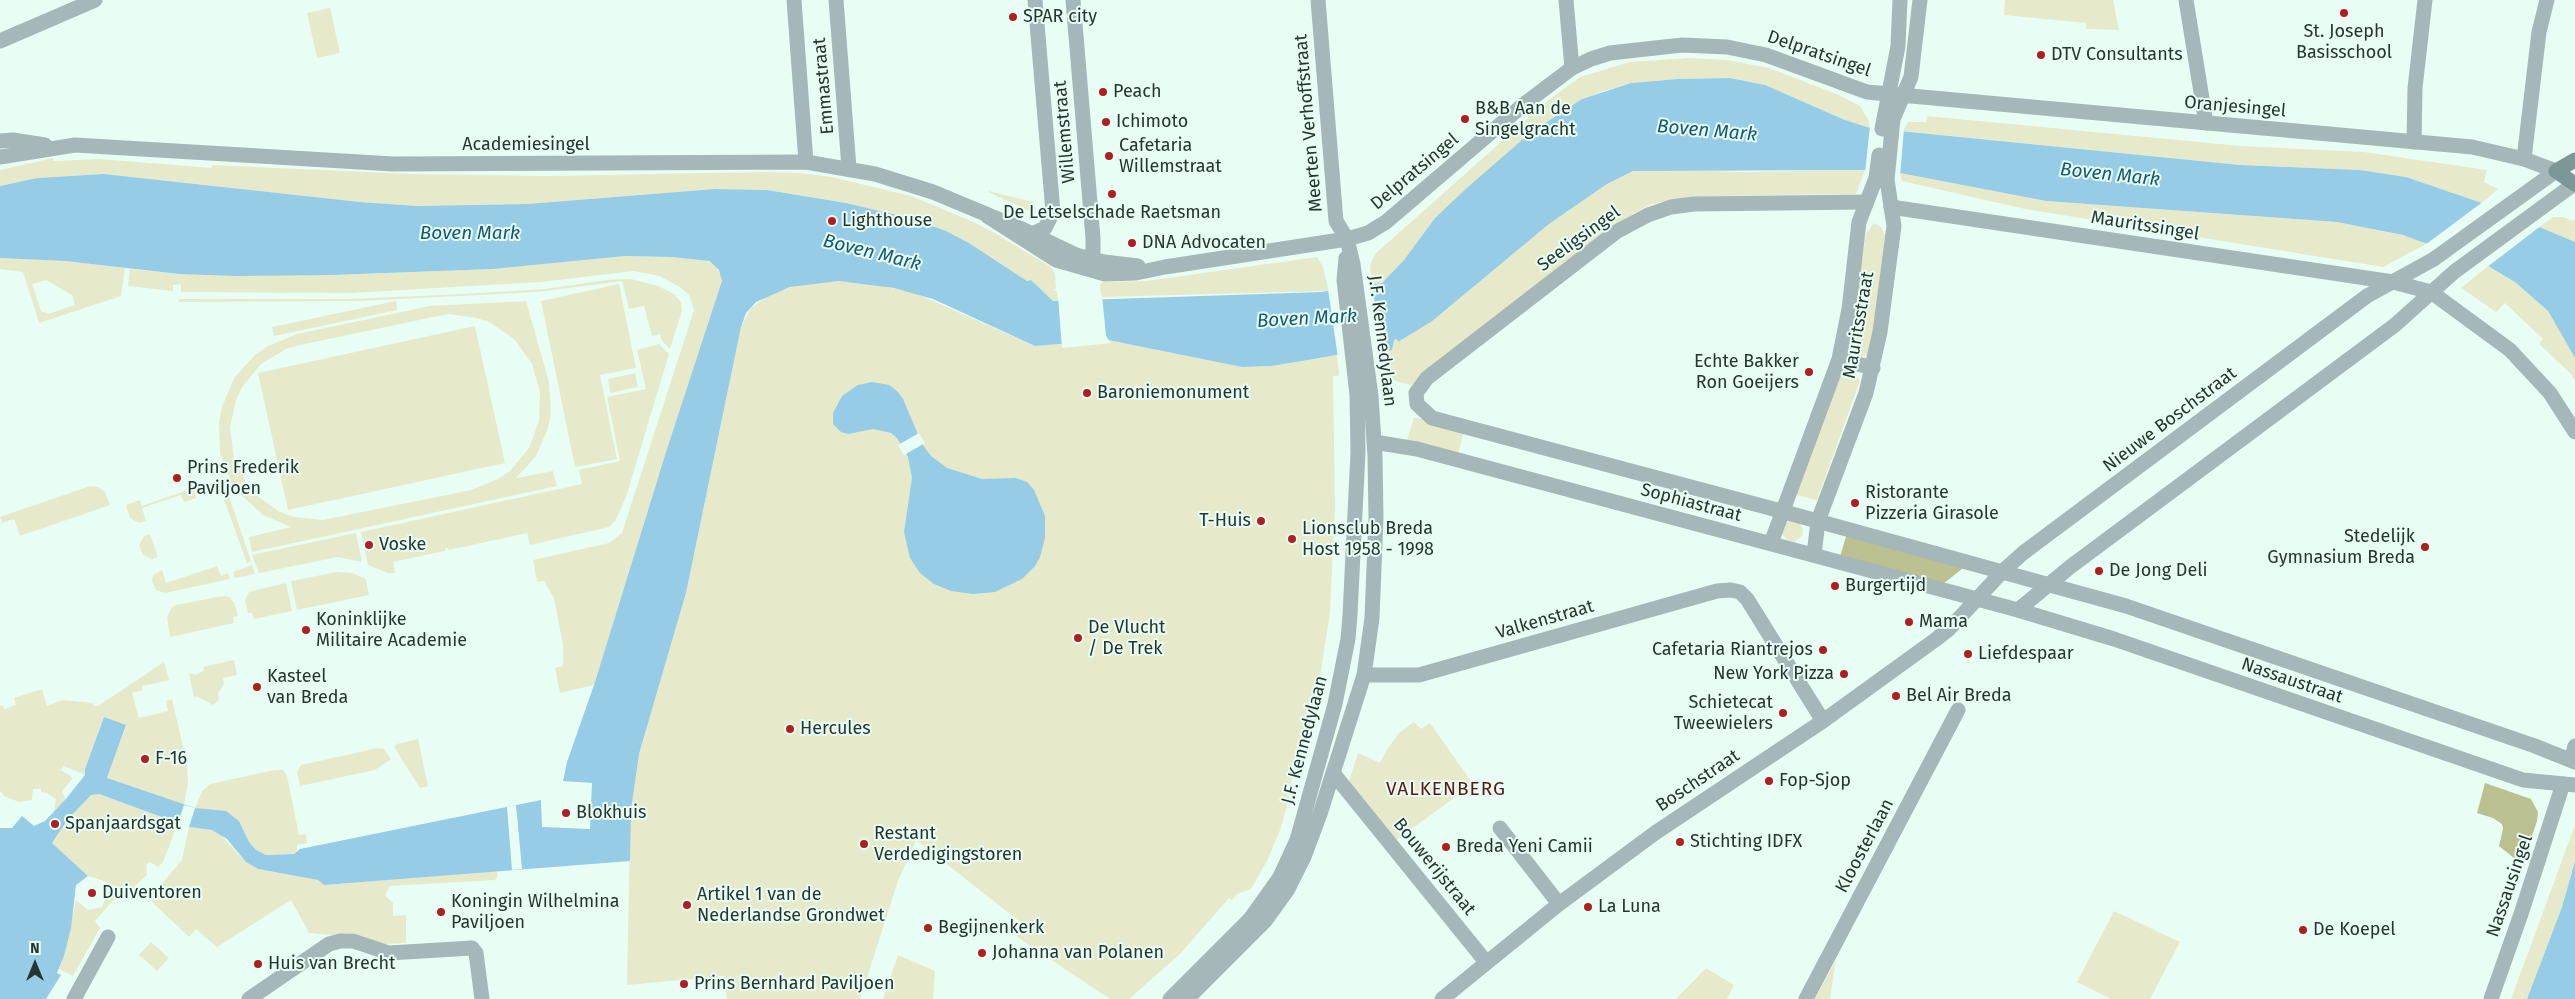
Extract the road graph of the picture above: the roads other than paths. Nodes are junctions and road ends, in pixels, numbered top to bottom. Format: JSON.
{"nodes":[{"id":1,"x":95,"y":0,"type":"edge"},
{"id":2,"x":794,"y":0,"type":"edge"},
{"id":3,"x":836,"y":0,"type":"edge"},
{"id":4,"x":1035,"y":0,"type":"edge"},
{"id":5,"x":1073,"y":0,"type":"edge"},
{"id":6,"x":1318,"y":0,"type":"edge"},
{"id":7,"x":1566,"y":0,"type":"edge"},
{"id":8,"x":1900,"y":0,"type":"edge"},
{"id":9,"x":1920,"y":0,"type":"edge"},
{"id":10,"x":2186,"y":0,"type":"edge"},
{"id":11,"x":2425,"y":0,"type":"edge"},
{"id":12,"x":2547,"y":0,"type":"edge"},
{"id":13,"x":0,"y":41,"type":"edge"},
{"id":14,"x":1572,"y":68,"type":"junction"},
{"id":15,"x":1896,"y":95,"type":"junction"},
{"id":16,"x":2206,"y":123,"type":"junction"},
{"id":17,"x":0,"y":142,"type":"edge"},
{"id":18,"x":2414,"y":142,"type":"junction"},
{"id":19,"x":57,"y":146,"type":"junction"},
{"id":20,"x":0,"y":157,"type":"edge"},
{"id":21,"x":2524,"y":159,"type":"junction"},
{"id":22,"x":2575,"y":160,"type":"edge"},
{"id":23,"x":806,"y":162,"type":"junction"},
{"id":24,"x":850,"y":168,"type":"junction"},
{"id":25,"x":1882,"y":179,"type":"junction"},
{"id":26,"x":2569,"y":180,"type":"edge"},
{"id":27,"x":1866,"y":202,"type":"junction"},
{"id":28,"x":1891,"y":206,"type":"junction"},
{"id":29,"x":987,"y":216,"type":"junction"},
{"id":30,"x":1032,"y":234,"type":"junction"},
{"id":31,"x":1347,"y":239,"type":"junction"},
{"id":32,"x":1093,"y":260,"type":"junction"},
{"id":33,"x":1076,"y":261,"type":"junction"},
{"id":34,"x":1165,"y":267,"type":"junction"},
{"id":35,"x":2394,"y":282,"type":"junction"},
{"id":36,"x":2431,"y":292,"type":"junction"},
{"id":37,"x":1360,"y":359,"type":"junction"},
{"id":38,"x":1839,"y":359,"type":"junction"},
{"id":39,"x":1873,"y":368,"type":"junction"},
{"id":40,"x":1416,"y":399,"type":"joint"},
{"id":41,"x":2575,"y":432,"type":"edge"},
{"id":42,"x":1374,"y":442,"type":"junction"},
{"id":43,"x":1781,"y":511,"type":"junction"},
{"id":44,"x":1818,"y":521,"type":"junction"},
{"id":45,"x":1771,"y":543,"type":"junction"},
{"id":46,"x":1814,"y":555,"type":"junction"},
{"id":47,"x":2003,"y":571,"type":"junction"},
{"id":48,"x":2027,"y":577,"type":"joint"},
{"id":49,"x":2050,"y":584,"type":"junction"},
{"id":50,"x":1977,"y":598,"type":"junction"},
{"id":51,"x":1997,"y":604,"type":"joint"},
{"id":52,"x":2018,"y":610,"type":"junction"},
{"id":53,"x":1342,"y":671,"type":"junction"},
{"id":54,"x":1364,"y":675,"type":"junction"},
{"id":55,"x":1958,"y":710,"type":"dead end"},
{"id":56,"x":1823,"y":721,"type":"junction"},
{"id":57,"x":2574,"y":756,"type":"edge"},
{"id":58,"x":1333,"y":773,"type":"junction"},
{"id":59,"x":2569,"y":785,"type":"edge"},
{"id":60,"x":1500,"y":828,"type":"dead end"},
{"id":61,"x":1559,"y":904,"type":"junction"},
{"id":62,"x":108,"y":937,"type":"dead end"},
{"id":63,"x":1486,"y":962,"type":"junction"},
{"id":64,"x":74,"y":999,"type":"edge"},
{"id":65,"x":249,"y":999,"type":"edge"},
{"id":66,"x":482,"y":999,"type":"edge"},
{"id":67,"x":1170,"y":999,"type":"edge"},
{"id":68,"x":1187,"y":999,"type":"edge"},
{"id":69,"x":1442,"y":999,"type":"edge"},
{"id":70,"x":1806,"y":999,"type":"edge"},
{"id":71,"x":2490,"y":999,"type":"edge"}],
"edges":[{"from":1,"to":13,"type":"street"},
{"from":2,"to":23,"type":"street","name":"Emmastraat"},
{"from":3,"to":24,"type":"street","name":"Emmastraat"},
{"from":4,"to":30,"type":"street","name":"Willemstraat"},
{"from":5,"to":32,"type":"street","name":"Willemstraat"},
{"from":6,"to":31,"type":"street","name":"Meerten Verhoffstraat"},
{"from":7,"to":14,"type":"street"},
{"from":8,"to":15,"type":"street"},
{"from":9,"to":15,"type":"street"},
{"from":10,"to":16,"type":"street"},
{"from":11,"to":18,"type":"street"},
{"from":12,"to":21,"type":"street"},
{"from":14,"to":15,"type":"street","name":"Delpratsingel"},
{"from":14,"to":31,"type":"street","name":"Delpratsingel"},
{"from":15,"to":16,"type":"street","name":"Oranjesingel"},
{"from":15,"to":25,"type":"street","name":"Mauritsstraat"},
{"from":16,"to":18,"type":"street","name":"Oranjesingel"},
{"from":17,"to":19,"type":"street","name":"Academiesingel"},
{"from":18,"to":21,"type":"street","name":"Oranjesingel"},
{"from":19,"to":20,"type":"street","name":"Academiesingel"},
{"from":19,"to":23,"type":"street","name":"Academiesingel"},
{"from":21,"to":26,"type":"street","name":"Oranjesingel"},
{"from":22,"to":26,"type":"main road"},
{"from":23,"to":24,"type":"street","name":"Academiesingel"},
{"from":24,"to":29,"type":"street","name":"Academiesingel"},
{"from":25,"to":27,"type":"street","name":"Mauritsstraat"},
{"from":25,"to":28,"type":"street","name":"Mauritsstraat"},
{"from":26,"to":35,"type":"street","name":"Nieuwe Boschstraat"},
{"from":26,"to":36,"type":"street"},
{"from":27,"to":28,"type":"street","name":"Seeligsingel"},
{"from":27,"to":38,"type":"street","name":"Mauritsstraat"},
{"from":27,"to":40,"type":"street","name":"Seeligsingel"},
{"from":28,"to":35,"type":"street","name":"Mauritssingel"},
{"from":28,"to":39,"type":"street","name":"Mauritsstraat"},
{"from":29,"to":30,"type":"street","name":"Academiesingel"},
{"from":29,"to":33,"type":"street","name":"Academiesingel"},
{"from":30,"to":33,"type":"street","name":"Academiesingel"},
{"from":31,"to":34,"type":"street","name":"Delpratsingel"},
{"from":31,"to":37,"type":"street","name":"J.F. Kennedylaan"},
{"from":32,"to":33,"type":"street","name":"Delpratsingel"},
{"from":32,"to":34,"type":"street","name":"Delpratsingel"},
{"from":33,"to":34,"type":"street","name":"Delpratsingel"},
{"from":35,"to":36,"type":"street"},
{"from":35,"to":47,"type":"street","name":"Nieuwe Boschstraat"},
{"from":36,"to":41,"type":"street"},
{"from":36,"to":49,"type":"street"},
{"from":37,"to":42,"type":"street","name":"J.F. Kennedylaan"},
{"from":37,"to":53,"type":"street","name":"J.F. Kennedylaan"},
{"from":38,"to":39,"type":"street"},
{"from":38,"to":43,"type":"street","name":"Mauritsstraat"},
{"from":39,"to":44,"type":"street","name":"Mauritsstraat"},
{"from":40,"to":43,"type":"street","name":"Sophiastraat"},
{"from":42,"to":45,"type":"street","name":"Sophiastraat"},
{"from":42,"to":54,"type":"street","name":"J.F. Kennedylaan"},
{"from":43,"to":44,"type":"street","name":"Sophiastraat"},
{"from":43,"to":45,"type":"street","name":"Mauritsstraat"},
{"from":44,"to":46,"type":"street","name":"Mauritsstraat"},
{"from":44,"to":47,"type":"street","name":"Sophiastraat"},
{"from":45,"to":46,"type":"street","name":"Sophiastraat"},
{"from":46,"to":50,"type":"street","name":"Sophiastraat"},
{"from":47,"to":48,"type":"street","name":"Sophiastraat"},
{"from":47,"to":50,"type":"street","name":"Nieuwe Boschstraat"},
{"from":48,"to":49,"type":"street","name":"Nassaustraat"},
{"from":49,"to":52,"type":"street"},
{"from":49,"to":57,"type":"street","name":"Nassaustraat"},
{"from":50,"to":51,"type":"street","name":"Sophiastraat"},
{"from":50,"to":56,"type":"street","name":"Boschstraat"},
{"from":51,"to":52,"type":"street","name":"Nassaustraat"},
{"from":52,"to":59,"type":"street","name":"Nassaustraat"},
{"from":53,"to":54,"type":"street","name":"Valkenstraat"},
{"from":53,"to":67,"type":"street","name":"J.F. Kennedylaan"},
{"from":54,"to":56,"type":"street","name":"Valkenstraat"},
{"from":54,"to":58,"type":"street","name":"J.F. Kennedylaan"},
{"from":55,"to":70,"type":"street","name":"Kloosterlaan"},
{"from":56,"to":61,"type":"street","name":"Boschstraat"},
{"from":58,"to":63,"type":"street","name":"Bouwerijstraat"},
{"from":58,"to":68,"type":"street","name":"J.F. Kennedylaan"},
{"from":59,"to":71,"type":"street","name":"Nassausingel"},
{"from":60,"to":61,"type":"street"},
{"from":61,"to":63,"type":"street","name":"Boschstraat"},
{"from":62,"to":64,"type":"street"},
{"from":63,"to":69,"type":"street","name":"Boschstraat"},
{"from":65,"to":66,"type":"street"}]}
